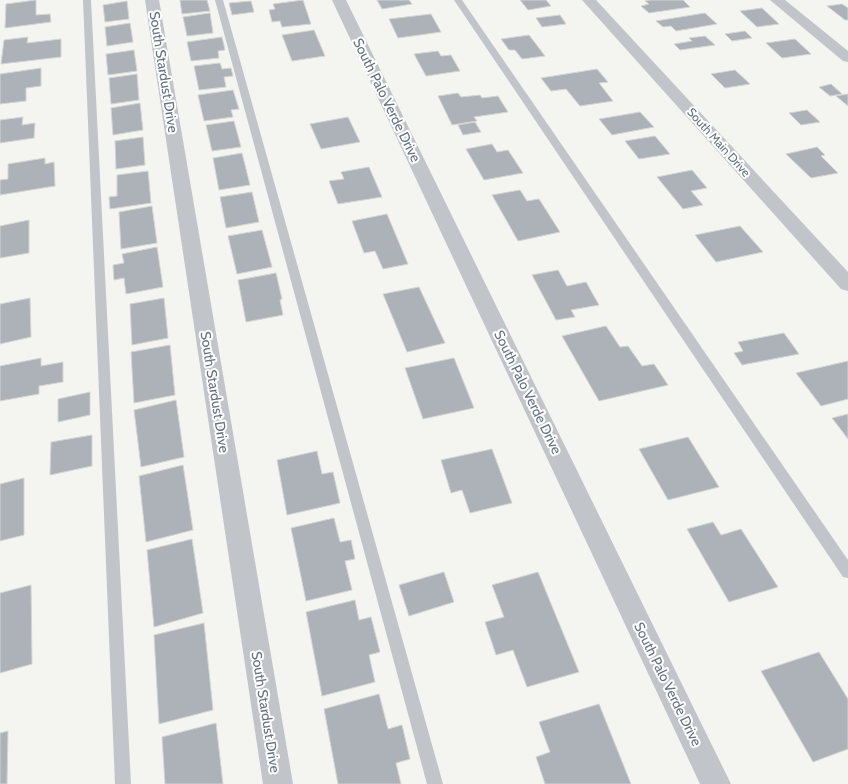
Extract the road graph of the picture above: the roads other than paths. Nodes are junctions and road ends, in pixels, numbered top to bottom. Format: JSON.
{"nodes":[{"id":1,"x":87,"y":0,"type":"edge"},
{"id":2,"x":152,"y":0,"type":"edge"},
{"id":3,"x":219,"y":0,"type":"edge"},
{"id":4,"x":339,"y":0,"type":"edge"},
{"id":5,"x":458,"y":0,"type":"edge"},
{"id":6,"x":589,"y":0,"type":"edge"},
{"id":7,"x":777,"y":0,"type":"edge"},
{"id":8,"x":848,"y":58,"type":"edge"},
{"id":9,"x":848,"y":284,"type":"edge"},
{"id":10,"x":848,"y":572,"type":"edge"},
{"id":11,"x":124,"y":784,"type":"edge"},
{"id":12,"x":278,"y":784,"type":"edge"},
{"id":13,"x":435,"y":784,"type":"edge"},
{"id":14,"x":716,"y":784,"type":"edge"}],
"edges":[{"from":1,"to":11,"type":"lane"},
{"from":2,"to":12,"type":"street","name":"South Stardust Drive"},
{"from":3,"to":13,"type":"lane"},
{"from":4,"to":14,"type":"street","name":"South Palo Verde Drive"},
{"from":5,"to":10,"type":"lane"},
{"from":6,"to":9,"type":"street","name":"South Main Drive"},
{"from":7,"to":8,"type":"street"}]}
